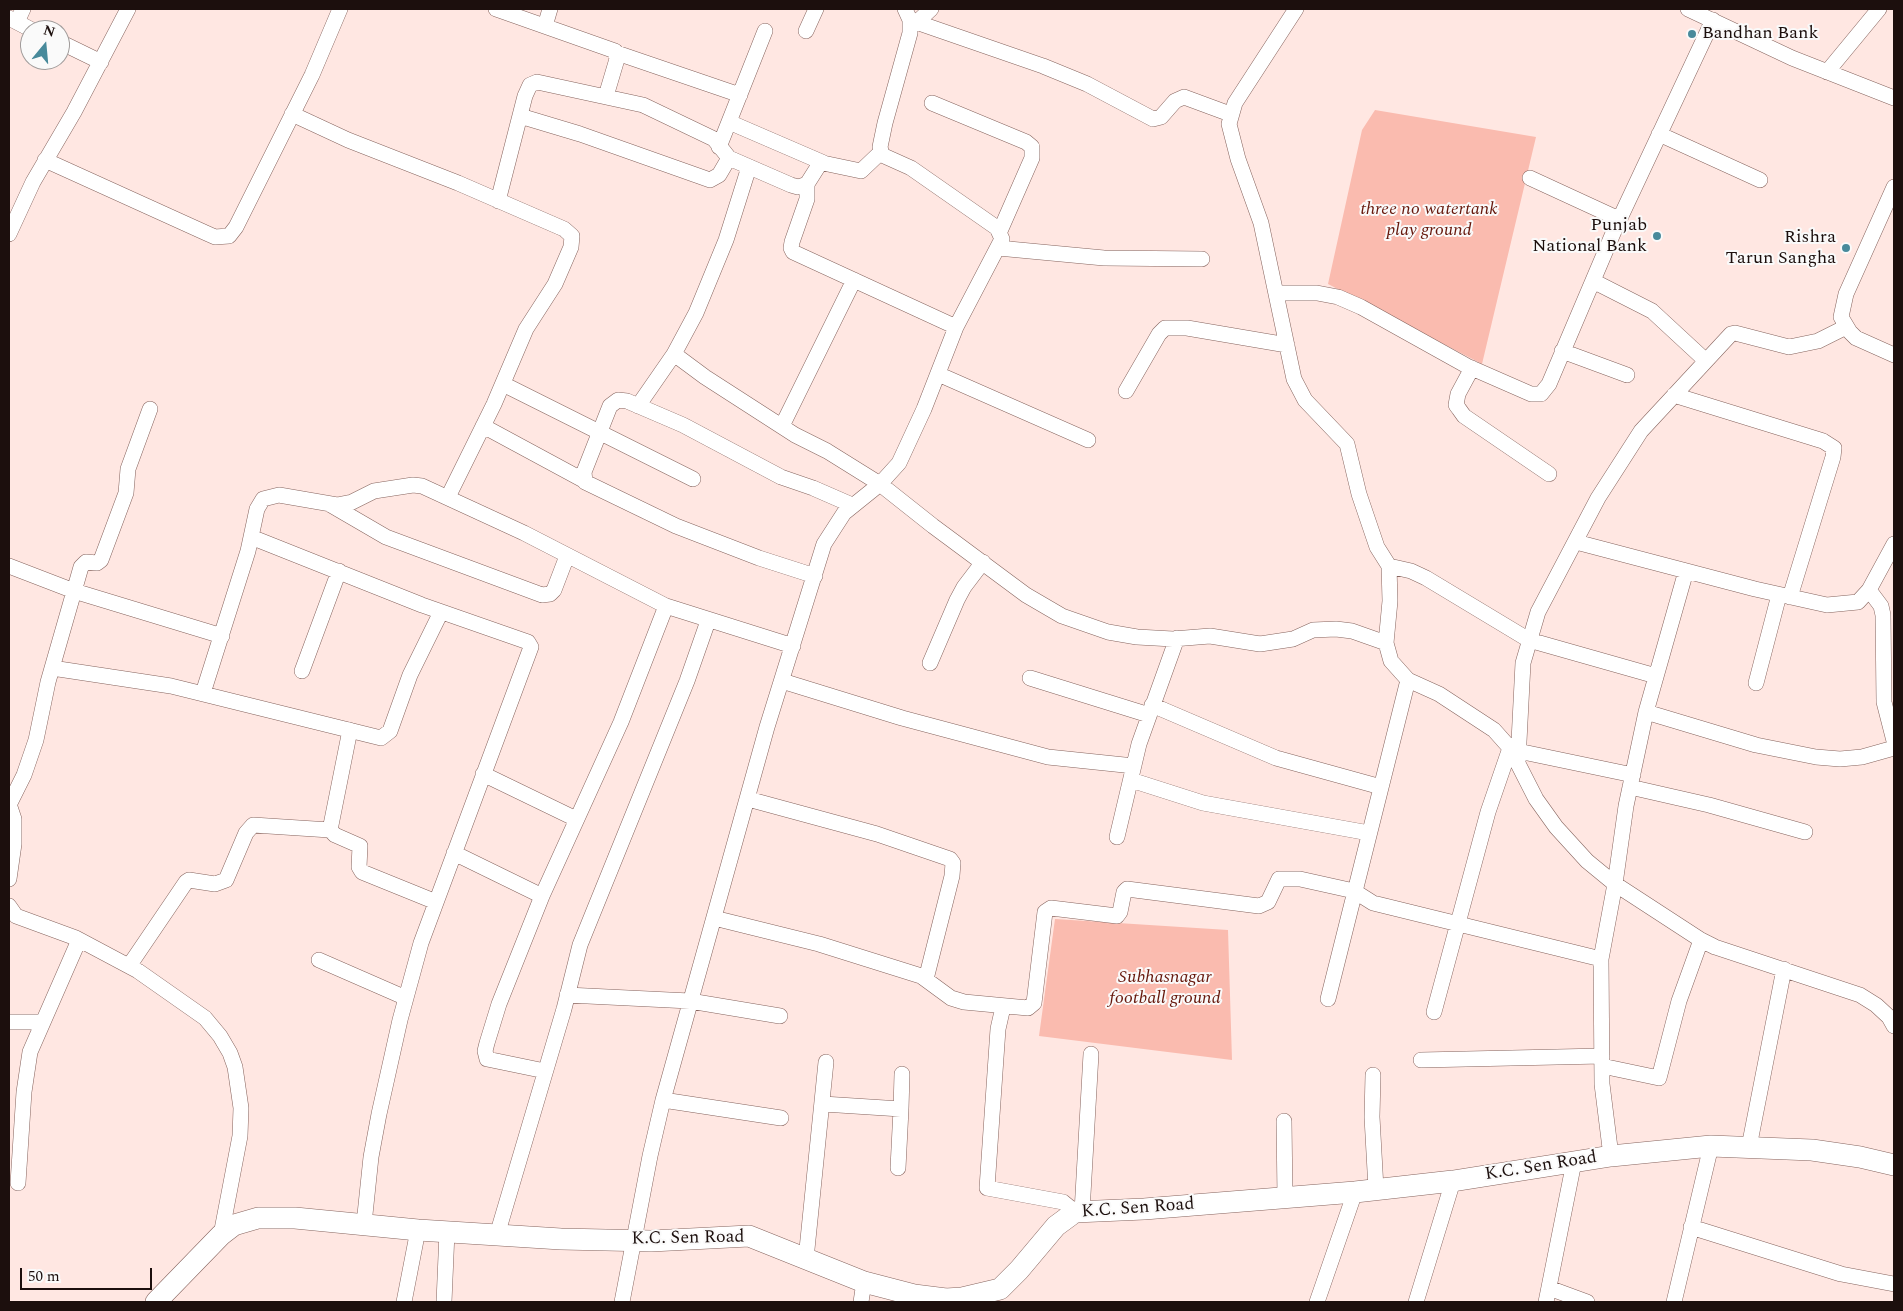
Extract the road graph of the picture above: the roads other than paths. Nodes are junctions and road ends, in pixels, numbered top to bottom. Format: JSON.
{"nodes":[{"id":1,"x":128,"y":9,"type":"edge"},
{"id":2,"x":340,"y":9,"type":"edge"},
{"id":3,"x":496,"y":9,"type":"edge"},
{"id":4,"x":550,"y":9,"type":"edge"},
{"id":5,"x":816,"y":9,"type":"edge"},
{"id":6,"x":931,"y":9,"type":"edge"},
{"id":7,"x":1296,"y":9,"type":"edge"},
{"id":8,"x":1688,"y":9,"type":"edge"},
{"id":9,"x":1879,"y":9,"type":"edge"},
{"id":10,"x":911,"y":17,"type":"edge"},
{"id":11,"x":1713,"y":20,"type":"junction"},
{"id":12,"x":545,"y":26,"type":"junction"},
{"id":13,"x":765,"y":31,"type":"dead end"},
{"id":14,"x":806,"y":31,"type":"dead end"},
{"id":15,"x":70,"y":47,"type":"edge"},
{"id":16,"x":617,"y":53,"type":"junction"},
{"id":17,"x":100,"y":62,"type":"junction"},
{"id":18,"x":1827,"y":72,"type":"junction"},
{"id":19,"x":740,"y":95,"type":"junction"},
{"id":20,"x":606,"y":96,"type":"junction"},
{"id":21,"x":1894,"y":98,"type":"edge"},
{"id":22,"x":932,"y":102,"type":"dead end"},
{"id":23,"x":292,"y":114,"type":"junction"},
{"id":24,"x":1230,"y":114,"type":"junction"},
{"id":25,"x":520,"y":116,"type":"junction"},
{"id":26,"x":729,"y":122,"type":"junction"},
{"id":27,"x":1659,"y":134,"type":"junction"},
{"id":28,"x":724,"y":152,"type":"junction"},
{"id":29,"x":881,"y":152,"type":"junction"},
{"id":30,"x":45,"y":160,"type":"junction"},
{"id":31,"x":824,"y":163,"type":"junction"},
{"id":32,"x":749,"y":167,"type":"junction"},
{"id":33,"x":1530,"y":178,"type":"dead end"},
{"id":34,"x":1760,"y":180,"type":"dead end"},
{"id":35,"x":807,"y":184,"type":"junction"},
{"id":36,"x":1894,"y":187,"type":"edge"},
{"id":37,"x":498,"y":201,"type":"junction"},
{"id":38,"x":1619,"y":219,"type":"junction"},
{"id":39,"x":1000,"y":232,"type":"junction"},
{"id":40,"x":9,"y":234,"type":"edge"},
{"id":41,"x":998,"y":248,"type":"junction"},
{"id":42,"x":1202,"y":259,"type":"dead end"},
{"id":43,"x":854,"y":280,"type":"junction"},
{"id":44,"x":1593,"y":281,"type":"junction"},
{"id":45,"x":1276,"y":293,"type":"junction"},
{"id":46,"x":956,"y":327,"type":"junction"},
{"id":47,"x":1846,"y":327,"type":"junction"},
{"id":48,"x":1287,"y":345,"type":"junction"},
{"id":49,"x":1562,"y":351,"type":"junction"},
{"id":50,"x":674,"y":354,"type":"junction"},
{"id":51,"x":1894,"y":355,"type":"edge"},
{"id":52,"x":1705,"y":360,"type":"junction"},
{"id":53,"x":1472,"y":368,"type":"junction"},
{"id":54,"x":938,"y":374,"type":"junction"},
{"id":55,"x":1627,"y":375,"type":"dead end"},
{"id":56,"x":503,"y":384,"type":"junction"},
{"id":57,"x":1126,"y":391,"type":"dead end"},
{"id":58,"x":1674,"y":395,"type":"junction"},
{"id":59,"x":638,"y":406,"type":"junction"},
{"id":60,"x":150,"y":409,"type":"dead end"},
{"id":61,"x":483,"y":426,"type":"junction"},
{"id":62,"x":782,"y":426,"type":"junction"},
{"id":63,"x":600,"y":431,"type":"junction"},
{"id":64,"x":1088,"y":440,"type":"dead end"},
{"id":65,"x":1549,"y":474,"type":"dead end"},
{"id":66,"x":693,"y":479,"type":"dead end"},
{"id":67,"x":583,"y":480,"type":"junction"},
{"id":68,"x":880,"y":484,"type":"junction"},
{"id":69,"x":448,"y":497,"type":"junction"},
{"id":70,"x":331,"y":505,"type":"junction"},
{"id":71,"x":852,"y":505,"type":"junction"},
{"id":72,"x":250,"y":537,"type":"junction"},
{"id":73,"x":1576,"y":542,"type":"junction"},
{"id":74,"x":1894,"y":544,"type":"edge"},
{"id":75,"x":567,"y":556,"type":"junction"},
{"id":76,"x":983,"y":562,"type":"junction"},
{"id":77,"x":9,"y":566,"type":"edge"},
{"id":78,"x":1389,"y":566,"type":"junction"},
{"id":79,"x":339,"y":570,"type":"junction"},
{"id":80,"x":1686,"y":571,"type":"junction"},
{"id":81,"x":815,"y":576,"type":"junction"},
{"id":82,"x":1870,"y":590,"type":"junction"},
{"id":83,"x":74,"y":591,"type":"junction"},
{"id":84,"x":1784,"y":596,"type":"junction"},
{"id":85,"x":666,"y":606,"type":"junction"},
{"id":86,"x":441,"y":612,"type":"junction"},
{"id":87,"x":708,"y":621,"type":"junction"},
{"id":88,"x":222,"y":636,"type":"junction"},
{"id":89,"x":1178,"y":638,"type":"junction"},
{"id":90,"x":1529,"y":640,"type":"junction"},
{"id":91,"x":1386,"y":643,"type":"junction"},
{"id":92,"x":793,"y":646,"type":"junction"},
{"id":93,"x":930,"y":663,"type":"dead end"},
{"id":94,"x":52,"y":668,"type":"junction"},
{"id":95,"x":302,"y":671,"type":"dead end"},
{"id":96,"x":1656,"y":676,"type":"junction"},
{"id":97,"x":1030,"y":678,"type":"dead end"},
{"id":98,"x":1408,"y":680,"type":"junction"},
{"id":99,"x":782,"y":681,"type":"junction"},
{"id":100,"x":1756,"y":683,"type":"dead end"},
{"id":101,"x":203,"y":693,"type":"junction"},
{"id":102,"x":1150,"y":710,"type":"junction"},
{"id":103,"x":1646,"y":712,"type":"junction"},
{"id":104,"x":350,"y":730,"type":"junction"},
{"id":105,"x":1894,"y":741,"type":"edge"},
{"id":106,"x":1894,"y":748,"type":"edge"},
{"id":107,"x":1515,"y":754,"type":"junction"},
{"id":108,"x":1133,"y":773,"type":"junction"},
{"id":109,"x":484,"y":774,"type":"junction"},
{"id":110,"x":1631,"y":781,"type":"junction"},
{"id":111,"x":1381,"y":787,"type":"junction"},
{"id":112,"x":748,"y":799,"type":"junction"},
{"id":113,"x":9,"y":805,"type":"edge"},
{"id":114,"x":576,"y":819,"type":"junction"},
{"id":115,"x":330,"y":830,"type":"junction"},
{"id":116,"x":1806,"y":832,"type":"dead end"},
{"id":117,"x":1369,"y":833,"type":"junction"},
{"id":118,"x":1117,"y":837,"type":"dead end"},
{"id":119,"x":454,"y":853,"type":"junction"},
{"id":120,"x":9,"y":878,"type":"edge"},
{"id":121,"x":1615,"y":884,"type":"junction"},
{"id":122,"x":1354,"y":891,"type":"junction"},
{"id":123,"x":542,"y":896,"type":"junction"},
{"id":124,"x":436,"y":902,"type":"junction"},
{"id":125,"x":9,"y":906,"type":"edge"},
{"id":126,"x":714,"y":918,"type":"junction"},
{"id":127,"x":1458,"y":924,"type":"junction"},
{"id":128,"x":79,"y":940,"type":"junction"},
{"id":129,"x":1701,"y":940,"type":"junction"},
{"id":130,"x":1601,"y":959,"type":"junction"},
{"id":131,"x":319,"y":960,"type":"dead end"},
{"id":132,"x":129,"y":966,"type":"junction"},
{"id":133,"x":1784,"y":969,"type":"junction"},
{"id":134,"x":926,"y":979,"type":"junction"},
{"id":135,"x":567,"y":995,"type":"junction"},
{"id":136,"x":406,"y":998,"type":"junction"},
{"id":137,"x":1328,"y":998,"type":"dead end"},
{"id":138,"x":690,"y":1001,"type":"junction"},
{"id":139,"x":1003,"y":1006,"type":"junction"},
{"id":140,"x":1434,"y":1012,"type":"dead end"},
{"id":141,"x":780,"y":1016,"type":"dead end"},
{"id":142,"x":9,"y":1022,"type":"edge"},
{"id":143,"x":42,"y":1022,"type":"junction"},
{"id":144,"x":1894,"y":1026,"type":"edge"},
{"id":145,"x":1091,"y":1054,"type":"dead end"},
{"id":146,"x":1421,"y":1060,"type":"dead end"},
{"id":147,"x":1602,"y":1061,"type":"junction"},
{"id":148,"x":826,"y":1062,"type":"dead end"},
{"id":149,"x":545,"y":1072,"type":"junction"},
{"id":150,"x":902,"y":1074,"type":"dead end"},
{"id":151,"x":1373,"y":1075,"type":"dead end"},
{"id":152,"x":663,"y":1100,"type":"junction"},
{"id":153,"x":823,"y":1104,"type":"junction"},
{"id":154,"x":901,"y":1109,"type":"junction"},
{"id":155,"x":781,"y":1118,"type":"dead end"},
{"id":156,"x":1284,"y":1121,"type":"dead end"},
{"id":157,"x":15,"y":1124,"type":"edge"},
{"id":158,"x":1711,"y":1146,"type":"junction"},
{"id":159,"x":1749,"y":1147,"type":"junction"},
{"id":160,"x":1611,"y":1156,"type":"junction"},
{"id":161,"x":1574,"y":1162,"type":"junction"},
{"id":162,"x":1894,"y":1165,"type":"edge"},
{"id":163,"x":898,"y":1168,"type":"dead end"},
{"id":164,"x":1453,"y":1181,"type":"junction"},
{"id":165,"x":18,"y":1183,"type":"dead end"},
{"id":166,"x":1366,"y":1190,"type":"junction"},
{"id":167,"x":1285,"y":1197,"type":"junction"},
{"id":168,"x":1079,"y":1212,"type":"junction"},
{"id":169,"x":364,"y":1224,"type":"junction"},
{"id":170,"x":1691,"y":1226,"type":"junction"},
{"id":171,"x":418,"y":1230,"type":"junction"},
{"id":172,"x":447,"y":1232,"type":"junction"},
{"id":173,"x":221,"y":1234,"type":"junction"},
{"id":174,"x":496,"y":1235,"type":"junction"},
{"id":175,"x":634,"y":1241,"type":"junction"},
{"id":176,"x":806,"y":1259,"type":"junction"},
{"id":177,"x":1894,"y":1284,"type":"edge"},
{"id":178,"x":863,"y":1292,"type":"edge"},
{"id":179,"x":1001,"y":1295,"type":"edge"},
{"id":180,"x":1547,"y":1295,"type":"edge"},
{"id":181,"x":962,"y":1300,"type":"edge"},
{"id":182,"x":1320,"y":1301,"type":"edge"},
{"id":183,"x":156,"y":1302,"type":"edge"},
{"id":184,"x":404,"y":1302,"type":"edge"},
{"id":185,"x":444,"y":1302,"type":"edge"},
{"id":186,"x":622,"y":1302,"type":"edge"},
{"id":187,"x":1416,"y":1302,"type":"edge"},
{"id":188,"x":1587,"y":1302,"type":"edge"},
{"id":189,"x":1674,"y":1302,"type":"edge"}],
"edges":[{"from":1,"to":17,"type":"street"},
{"from":2,"to":23,"type":"street"},
{"from":3,"to":12,"type":"street"},
{"from":4,"to":12,"type":"street"},
{"from":5,"to":14,"type":"street"},
{"from":6,"to":10,"type":"street"},
{"from":7,"to":24,"type":"street"},
{"from":8,"to":11,"type":"street"},
{"from":9,"to":18,"type":"street"},
{"from":10,"to":24,"type":"street"},
{"from":10,"to":29,"type":"street"},
{"from":11,"to":18,"type":"street"},
{"from":11,"to":27,"type":"street"},
{"from":12,"to":16,"type":"street"},
{"from":13,"to":19,"type":"street"},
{"from":15,"to":17,"type":"street"},
{"from":16,"to":19,"type":"street"},
{"from":16,"to":20,"type":"street"},
{"from":17,"to":30,"type":"street"},
{"from":18,"to":21,"type":"street"},
{"from":19,"to":26,"type":"street"},
{"from":20,"to":25,"type":"street"},
{"from":20,"to":28,"type":"street"},
{"from":22,"to":39,"type":"street"},
{"from":23,"to":30,"type":"street"},
{"from":23,"to":37,"type":"street"},
{"from":24,"to":45,"type":"street"},
{"from":25,"to":28,"type":"street"},
{"from":25,"to":37,"type":"street"},
{"from":26,"to":28,"type":"street"},
{"from":26,"to":31,"type":"street"},
{"from":27,"to":34,"type":"street"},
{"from":27,"to":38,"type":"street"},
{"from":28,"to":32,"type":"street"},
{"from":29,"to":31,"type":"street"},
{"from":29,"to":39,"type":"street"},
{"from":30,"to":40,"type":"street"},
{"from":31,"to":35,"type":"street"},
{"from":32,"to":35,"type":"street"},
{"from":32,"to":50,"type":"street"},
{"from":33,"to":38,"type":"street"},
{"from":35,"to":43,"type":"street"},
{"from":36,"to":47,"type":"street"},
{"from":37,"to":56,"type":"street"},
{"from":38,"to":44,"type":"street"},
{"from":39,"to":41,"type":"street"},
{"from":41,"to":42,"type":"street"},
{"from":41,"to":46,"type":"street"},
{"from":43,"to":46,"type":"street"},
{"from":43,"to":62,"type":"street"},
{"from":44,"to":49,"type":"street"},
{"from":44,"to":52,"type":"street"},
{"from":45,"to":48,"type":"street"},
{"from":45,"to":53,"type":"street"},
{"from":46,"to":54,"type":"street"},
{"from":47,"to":51,"type":"street"},
{"from":47,"to":52,"type":"street"},
{"from":48,"to":57,"type":"street"},
{"from":48,"to":78,"type":"street"},
{"from":49,"to":53,"type":"street"},
{"from":49,"to":55,"type":"street"},
{"from":50,"to":59,"type":"street"},
{"from":50,"to":62,"type":"street"},
{"from":52,"to":58,"type":"street"},
{"from":53,"to":65,"type":"street"},
{"from":54,"to":64,"type":"street"},
{"from":54,"to":68,"type":"street"},
{"from":56,"to":61,"type":"street"},
{"from":56,"to":63,"type":"street"},
{"from":58,"to":73,"type":"street"},
{"from":58,"to":84,"type":"street"},
{"from":59,"to":63,"type":"street"},
{"from":59,"to":71,"type":"street"},
{"from":60,"to":83,"type":"street"},
{"from":61,"to":67,"type":"street"},
{"from":61,"to":69,"type":"street"},
{"from":62,"to":68,"type":"street"},
{"from":63,"to":66,"type":"street"},
{"from":63,"to":67,"type":"street"},
{"from":67,"to":81,"type":"street"},
{"from":68,"to":71,"type":"street"},
{"from":68,"to":76,"type":"street"},
{"from":69,"to":70,"type":"street"},
{"from":69,"to":75,"type":"street"},
{"from":70,"to":72,"type":"street"},
{"from":70,"to":75,"type":"street"},
{"from":71,"to":81,"type":"street"},
{"from":72,"to":79,"type":"street"},
{"from":72,"to":88,"type":"street"},
{"from":73,"to":80,"type":"street"},
{"from":73,"to":90,"type":"street"},
{"from":74,"to":82,"type":"street"},
{"from":75,"to":85,"type":"street"},
{"from":76,"to":89,"type":"street"},
{"from":76,"to":93,"type":"street"},
{"from":77,"to":83,"type":"street"},
{"from":78,"to":90,"type":"street"},
{"from":78,"to":91,"type":"street"},
{"from":79,"to":86,"type":"street"},
{"from":79,"to":95,"type":"street"},
{"from":80,"to":84,"type":"street"},
{"from":80,"to":96,"type":"street"},
{"from":81,"to":92,"type":"street"},
{"from":82,"to":84,"type":"street"},
{"from":82,"to":105,"type":"street"},
{"from":83,"to":88,"type":"street"},
{"from":83,"to":94,"type":"street"},
{"from":84,"to":100,"type":"street"},
{"from":85,"to":87,"type":"street"},
{"from":85,"to":114,"type":"street"},
{"from":86,"to":104,"type":"street"},
{"from":86,"to":109,"type":"street"},
{"from":87,"to":92,"type":"street"},
{"from":87,"to":135,"type":"street"},
{"from":88,"to":101,"type":"street"},
{"from":89,"to":91,"type":"street"},
{"from":89,"to":102,"type":"street"},
{"from":90,"to":96,"type":"street"},
{"from":90,"to":107,"type":"street"},
{"from":91,"to":98,"type":"street"},
{"from":92,"to":99,"type":"street"},
{"from":94,"to":101,"type":"street"},
{"from":94,"to":113,"type":"street"},
{"from":96,"to":103,"type":"street"},
{"from":97,"to":102,"type":"street"},
{"from":98,"to":107,"type":"street"},
{"from":98,"to":111,"type":"street"},
{"from":99,"to":108,"type":"street"},
{"from":99,"to":112,"type":"street"},
{"from":101,"to":104,"type":"street"},
{"from":102,"to":108,"type":"street"},
{"from":102,"to":111,"type":"street"},
{"from":103,"to":106,"type":"street"},
{"from":103,"to":110,"type":"street"},
{"from":104,"to":115,"type":"street"},
{"from":107,"to":110,"type":"street"},
{"from":107,"to":121,"type":"street"},
{"from":107,"to":127,"type":"street"},
{"from":108,"to":117,"type":"street"},
{"from":108,"to":118,"type":"street"},
{"from":109,"to":114,"type":"street"},
{"from":109,"to":119,"type":"street"},
{"from":110,"to":116,"type":"street"},
{"from":110,"to":121,"type":"street"},
{"from":111,"to":117,"type":"street"},
{"from":112,"to":126,"type":"street"},
{"from":112,"to":134,"type":"street"},
{"from":113,"to":120,"type":"street"},
{"from":114,"to":123,"type":"street"},
{"from":115,"to":124,"type":"street"},
{"from":115,"to":132,"type":"street"},
{"from":117,"to":122,"type":"street"},
{"from":119,"to":123,"type":"street"},
{"from":119,"to":124,"type":"street"},
{"from":121,"to":129,"type":"street"},
{"from":121,"to":130,"type":"street"},
{"from":122,"to":127,"type":"street"},
{"from":122,"to":137,"type":"street"},
{"from":122,"to":139,"type":"street"},
{"from":123,"to":149,"type":"street"},
{"from":124,"to":136,"type":"street"},
{"from":125,"to":128,"type":"street"},
{"from":126,"to":134,"type":"street"},
{"from":126,"to":138,"type":"street"},
{"from":127,"to":130,"type":"street"},
{"from":127,"to":140,"type":"street"},
{"from":128,"to":132,"type":"street"},
{"from":128,"to":143,"type":"street"},
{"from":129,"to":133,"type":"street"},
{"from":129,"to":147,"type":"street"},
{"from":130,"to":147,"type":"street"},
{"from":131,"to":136,"type":"street"},
{"from":132,"to":173,"type":"street"},
{"from":133,"to":144,"type":"street"},
{"from":133,"to":159,"type":"street"},
{"from":134,"to":139,"type":"street"},
{"from":135,"to":138,"type":"street"},
{"from":135,"to":149,"type":"street"},
{"from":136,"to":169,"type":"street"},
{"from":138,"to":141,"type":"street"},
{"from":138,"to":152,"type":"street"},
{"from":139,"to":168,"type":"street"},
{"from":142,"to":143,"type":"street"},
{"from":143,"to":157,"type":"street"},
{"from":145,"to":168,"type":"street"},
{"from":146,"to":147,"type":"street"},
{"from":147,"to":160,"type":"street"},
{"from":148,"to":153,"type":"street"},
{"from":149,"to":174,"type":"street"},
{"from":150,"to":154,"type":"street"},
{"from":151,"to":166,"type":"street"},
{"from":152,"to":155,"type":"street"},
{"from":152,"to":175,"type":"street"},
{"from":153,"to":154,"type":"street"},
{"from":153,"to":176,"type":"street"},
{"from":154,"to":163,"type":"street"},
{"from":156,"to":167,"type":"street"},
{"from":157,"to":165,"type":"street"},
{"from":158,"to":159,"type":"street","name":"K.C. Sen Road"},
{"from":158,"to":160,"type":"street","name":"K.C. Sen Road"},
{"from":158,"to":170,"type":"street"},
{"from":159,"to":162,"type":"street","name":"K.C. Sen Road"},
{"from":160,"to":161,"type":"street","name":"K.C. Sen Road"},
{"from":161,"to":164,"type":"street","name":"K.C. Sen Road"},
{"from":161,"to":180,"type":"street"},
{"from":164,"to":166,"type":"street","name":"K.C. Sen Road"},
{"from":164,"to":187,"type":"street"},
{"from":166,"to":167,"type":"street","name":"K.C. Sen Road"},
{"from":166,"to":182,"type":"street"},
{"from":167,"to":168,"type":"street","name":"K.C. Sen Road"},
{"from":168,"to":179,"type":"street","name":"K.C. Sen Road"},
{"from":169,"to":171,"type":"street","name":"K.C. Sen Road"},
{"from":169,"to":173,"type":"street","name":"K.C. Sen Road"},
{"from":170,"to":177,"type":"street"},
{"from":170,"to":189,"type":"street"},
{"from":171,"to":172,"type":"street","name":"K.C. Sen Road"},
{"from":171,"to":184,"type":"street"},
{"from":172,"to":174,"type":"street","name":"K.C. Sen Road"},
{"from":172,"to":185,"type":"street"},
{"from":173,"to":183,"type":"street","name":"K.C. Sen Road"},
{"from":174,"to":175,"type":"street","name":"K.C. Sen Road"},
{"from":175,"to":176,"type":"street","name":"K.C. Sen Road"},
{"from":175,"to":186,"type":"street"},
{"from":176,"to":178,"type":"street","name":"K.C. Sen Road"},
{"from":178,"to":181,"type":"street","name":"K.C. Sen Road"},
{"from":179,"to":181,"type":"street","name":"K.C. Sen Road"},
{"from":180,"to":188,"type":"street"}]}
